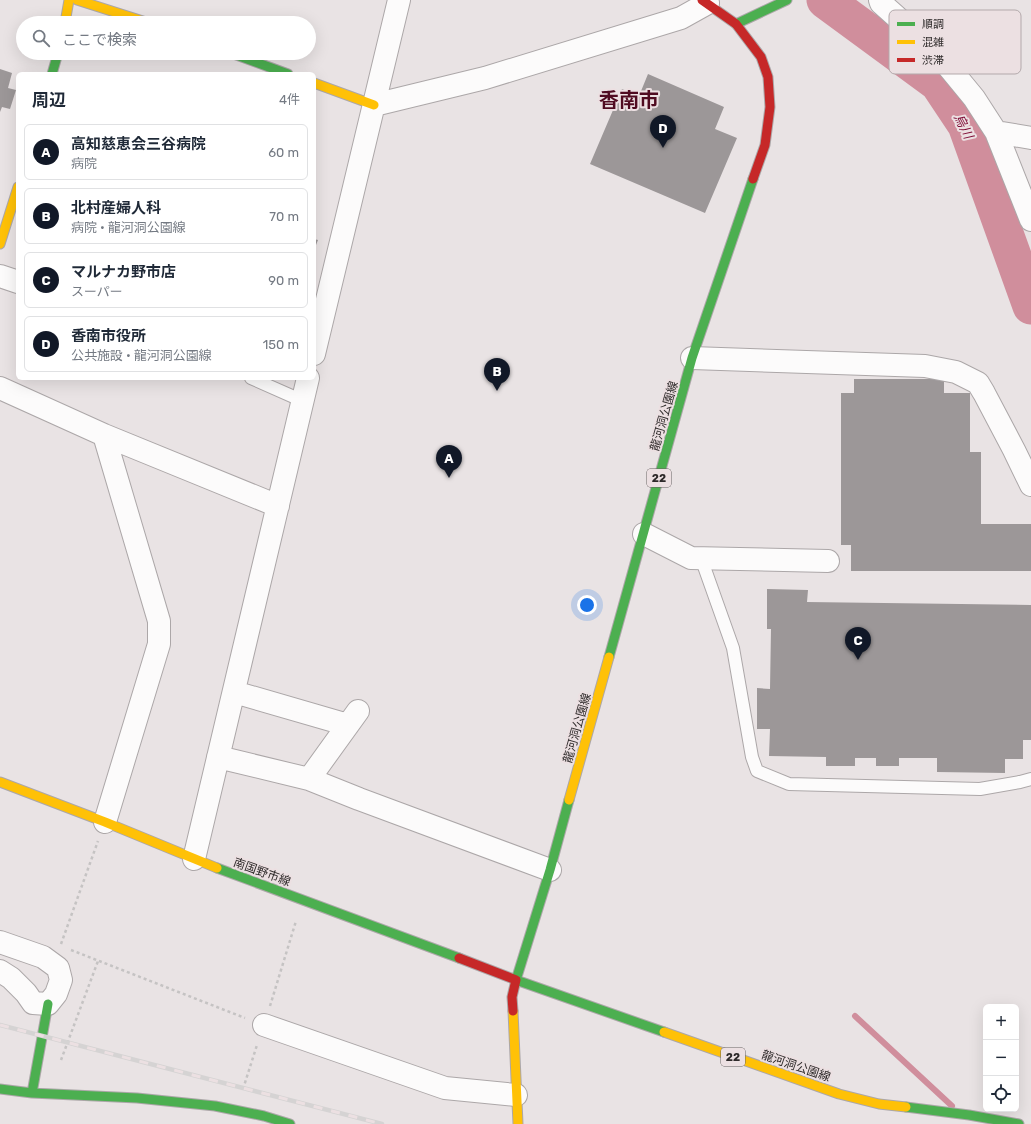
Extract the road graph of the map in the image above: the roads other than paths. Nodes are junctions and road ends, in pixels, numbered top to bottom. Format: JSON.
{"nodes":[{"id":1,"x":69,"y":0,"type":"edge"},
{"id":2,"x":77,"y":0,"type":"edge"},
{"id":3,"x":399,"y":0,"type":"edge"},
{"id":4,"x":787,"y":0,"type":"edge"},
{"id":5,"x":880,"y":0,"type":"edge"},
{"id":6,"x":705,"y":2,"type":"edge"},
{"id":7,"x":889,"y":11,"type":"edge"},
{"id":8,"x":66,"y":16,"type":"edge"},
{"id":9,"x":127,"y":16,"type":"edge"},
{"id":10,"x":736,"y":24,"type":"junction"},
{"id":11,"x":56,"y":60,"type":"edge"},
{"id":12,"x":250,"y":60,"type":"edge"},
{"id":13,"x":53,"y":72,"type":"edge"},
{"id":14,"x":283,"y":72,"type":"edge"},
{"id":15,"x":955,"y":74,"type":"edge"},
{"id":16,"x":316,"y":84,"type":"edge"},
{"id":17,"x":374,"y":105,"type":"junction"},
{"id":18,"x":996,"y":132,"type":"junction"},
{"id":19,"x":1031,"y":138,"type":"edge"},
{"id":20,"x":16,"y":193,"type":"edge"},
{"id":21,"x":1031,"y":220,"type":"edge"},
{"id":22,"x":0,"y":244,"type":"edge"},
{"id":23,"x":0,"y":276,"type":"edge"},
{"id":24,"x":16,"y":281,"type":"edge"},
{"id":25,"x":316,"y":346,"type":"edge"},
{"id":26,"x":692,"y":358,"type":"junction"},
{"id":27,"x":256,"y":380,"type":"edge"},
{"id":28,"x":308,"y":380,"type":"edge"},
{"id":29,"x":0,"y":388,"type":"edge"},
{"id":30,"x":303,"y":401,"type":"junction"},
{"id":31,"x":104,"y":435,"type":"junction"},
{"id":32,"x":1031,"y":485,"type":"edge"},
{"id":33,"x":278,"y":506,"type":"junction"},
{"id":34,"x":644,"y":534,"type":"junction"},
{"id":35,"x":701,"y":558,"type":"junction"},
{"id":36,"x":828,"y":561,"type":"dead end"},
{"id":37,"x":234,"y":692,"type":"junction"},
{"id":38,"x":218,"y":757,"type":"junction"},
{"id":39,"x":309,"y":779,"type":"junction"},
{"id":40,"x":1031,"y":779,"type":"edge"},
{"id":41,"x":2,"y":785,"type":"edge"},
{"id":42,"x":105,"y":822,"type":"junction"},
{"id":43,"x":194,"y":859,"type":"junction"},
{"id":44,"x":550,"y":870,"type":"junction"},
{"id":45,"x":0,"y":942,"type":"edge"},
{"id":46,"x":0,"y":971,"type":"edge"},
{"id":47,"x":516,"y":980,"type":"junction"},
{"id":48,"x":48,"y":1004,"type":"junction"},
{"id":49,"x":264,"y":1025,"type":"road end"},
{"id":50,"x":0,"y":1089,"type":"edge"},
{"id":51,"x":32,"y":1093,"type":"junction"},
{"id":52,"x":516,"y":1095,"type":"junction"},
{"id":53,"x":290,"y":1124,"type":"edge"},
{"id":54,"x":518,"y":1124,"type":"edge"},
{"id":55,"x":1019,"y":1124,"type":"edge"}],
"edges":[{"from":1,"to":8,"type":"main road"},
{"from":2,"to":9,"type":"main road"},
{"from":3,"to":17,"type":"street"},
{"from":4,"to":10,"type":"main road"},
{"from":5,"to":7,"type":"street"},
{"from":6,"to":10,"type":"main road","name":"龍河洞公園線","number":"22"},
{"from":6,"to":17,"type":"street"},
{"from":10,"to":26,"type":"main road","name":"龍河洞公園線","number":"22"},
{"from":11,"to":13,"type":"main road"},
{"from":12,"to":14,"type":"main road"},
{"from":15,"to":18,"type":"street"},
{"from":16,"to":17,"type":"main road"},
{"from":17,"to":25,"type":"street"},
{"from":18,"to":19,"type":"street"},
{"from":18,"to":21,"type":"street"},
{"from":20,"to":22,"type":"main road"},
{"from":23,"to":24,"type":"street"},
{"from":26,"to":32,"type":"street"},
{"from":26,"to":34,"type":"main road","name":"龍河洞公園線","number":"22"},
{"from":27,"to":30,"type":"lane"},
{"from":28,"to":30,"type":"street"},
{"from":29,"to":31,"type":"street"},
{"from":30,"to":33,"type":"street"},
{"from":31,"to":33,"type":"street"},
{"from":31,"to":42,"type":"street"},
{"from":33,"to":37,"type":"street"},
{"from":34,"to":35,"type":"street"},
{"from":34,"to":44,"type":"main road","name":"龍河洞公園線","number":"22"},
{"from":35,"to":36,"type":"street"},
{"from":35,"to":40,"type":"lane"},
{"from":37,"to":38,"type":"street"},
{"from":37,"to":39,"type":"street"},
{"from":38,"to":39,"type":"street"},
{"from":38,"to":43,"type":"street"},
{"from":39,"to":44,"type":"street"},
{"from":41,"to":42,"type":"main road","name":"南国野市線"},
{"from":42,"to":43,"type":"main road","name":"南国野市線"},
{"from":43,"to":47,"type":"main road","name":"南国野市線"},
{"from":44,"to":47,"type":"main road","name":"龍河洞公園線","number":"22"},
{"from":45,"to":48,"type":"street"},
{"from":46,"to":48,"type":"street"},
{"from":47,"to":52,"type":"main road"},
{"from":47,"to":55,"type":"main road","name":"龍河洞公園線","number":"22"},
{"from":48,"to":51,"type":"main road"},
{"from":49,"to":52,"type":"street"},
{"from":50,"to":51,"type":"main road"},
{"from":51,"to":53,"type":"main road"},
{"from":52,"to":54,"type":"main road"}]}
